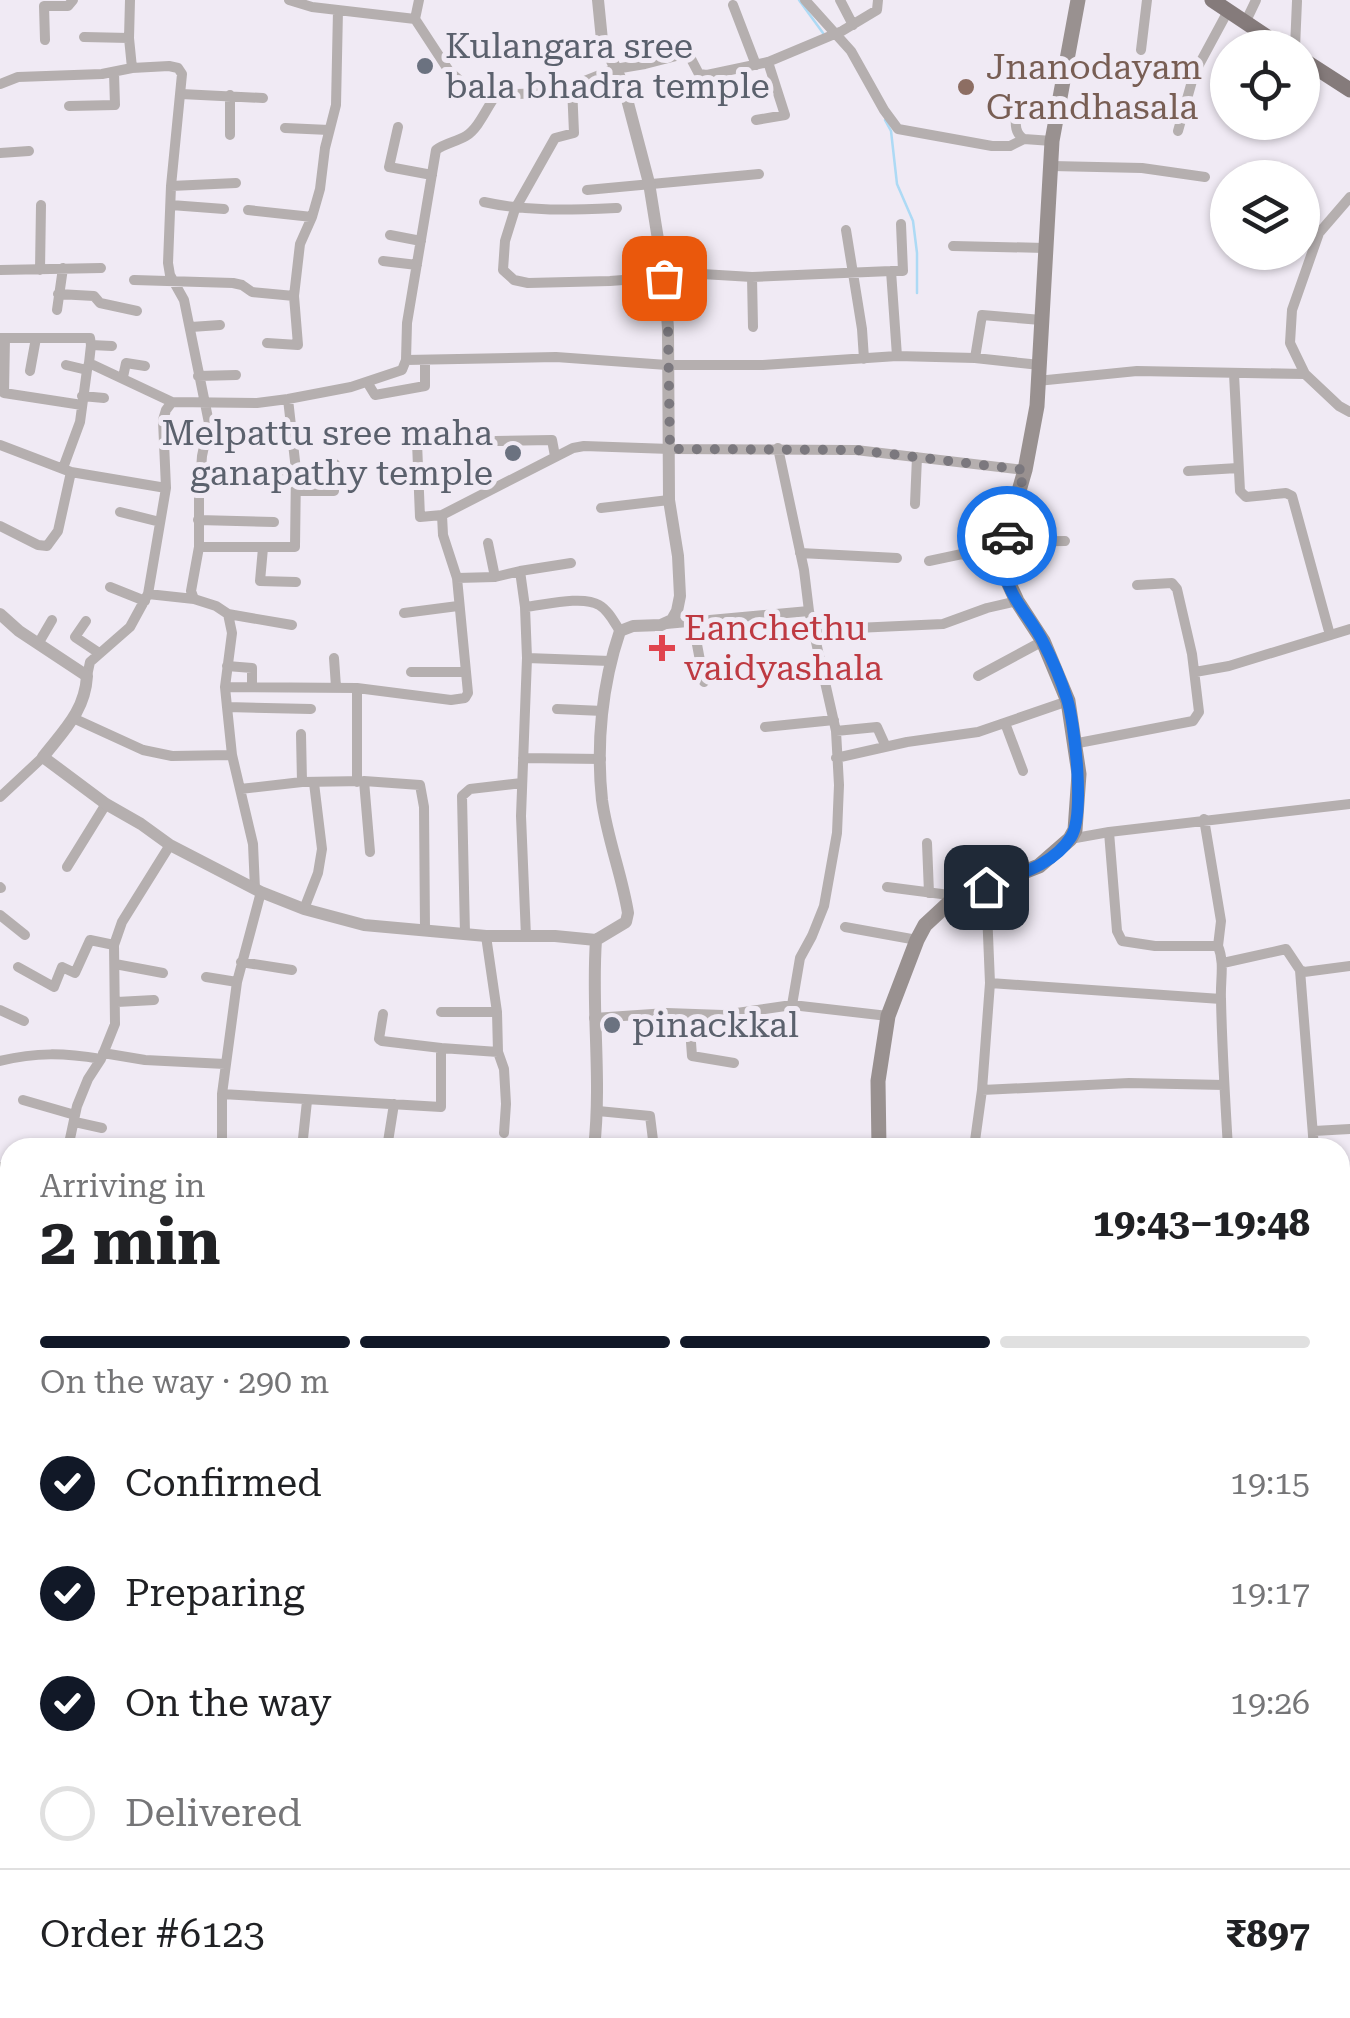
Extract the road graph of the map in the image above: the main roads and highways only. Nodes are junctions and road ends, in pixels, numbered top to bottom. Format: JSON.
{"nodes":[{"id":1,"x":1078,"y":0,"type":"edge"},
{"id":2,"x":1212,"y":0,"type":"edge"},
{"id":3,"x":1258,"y":30,"type":"edge"},
{"id":4,"x":1320,"y":71,"type":"edge"},
{"id":5,"x":1350,"y":90,"type":"edge"},
{"id":6,"x":879,"y":1138,"type":"edge"}],
"edges":[{"from":1,"to":6,"type":"main road"},
{"from":2,"to":3,"type":"main road"},
{"from":4,"to":5,"type":"main road"}]}
